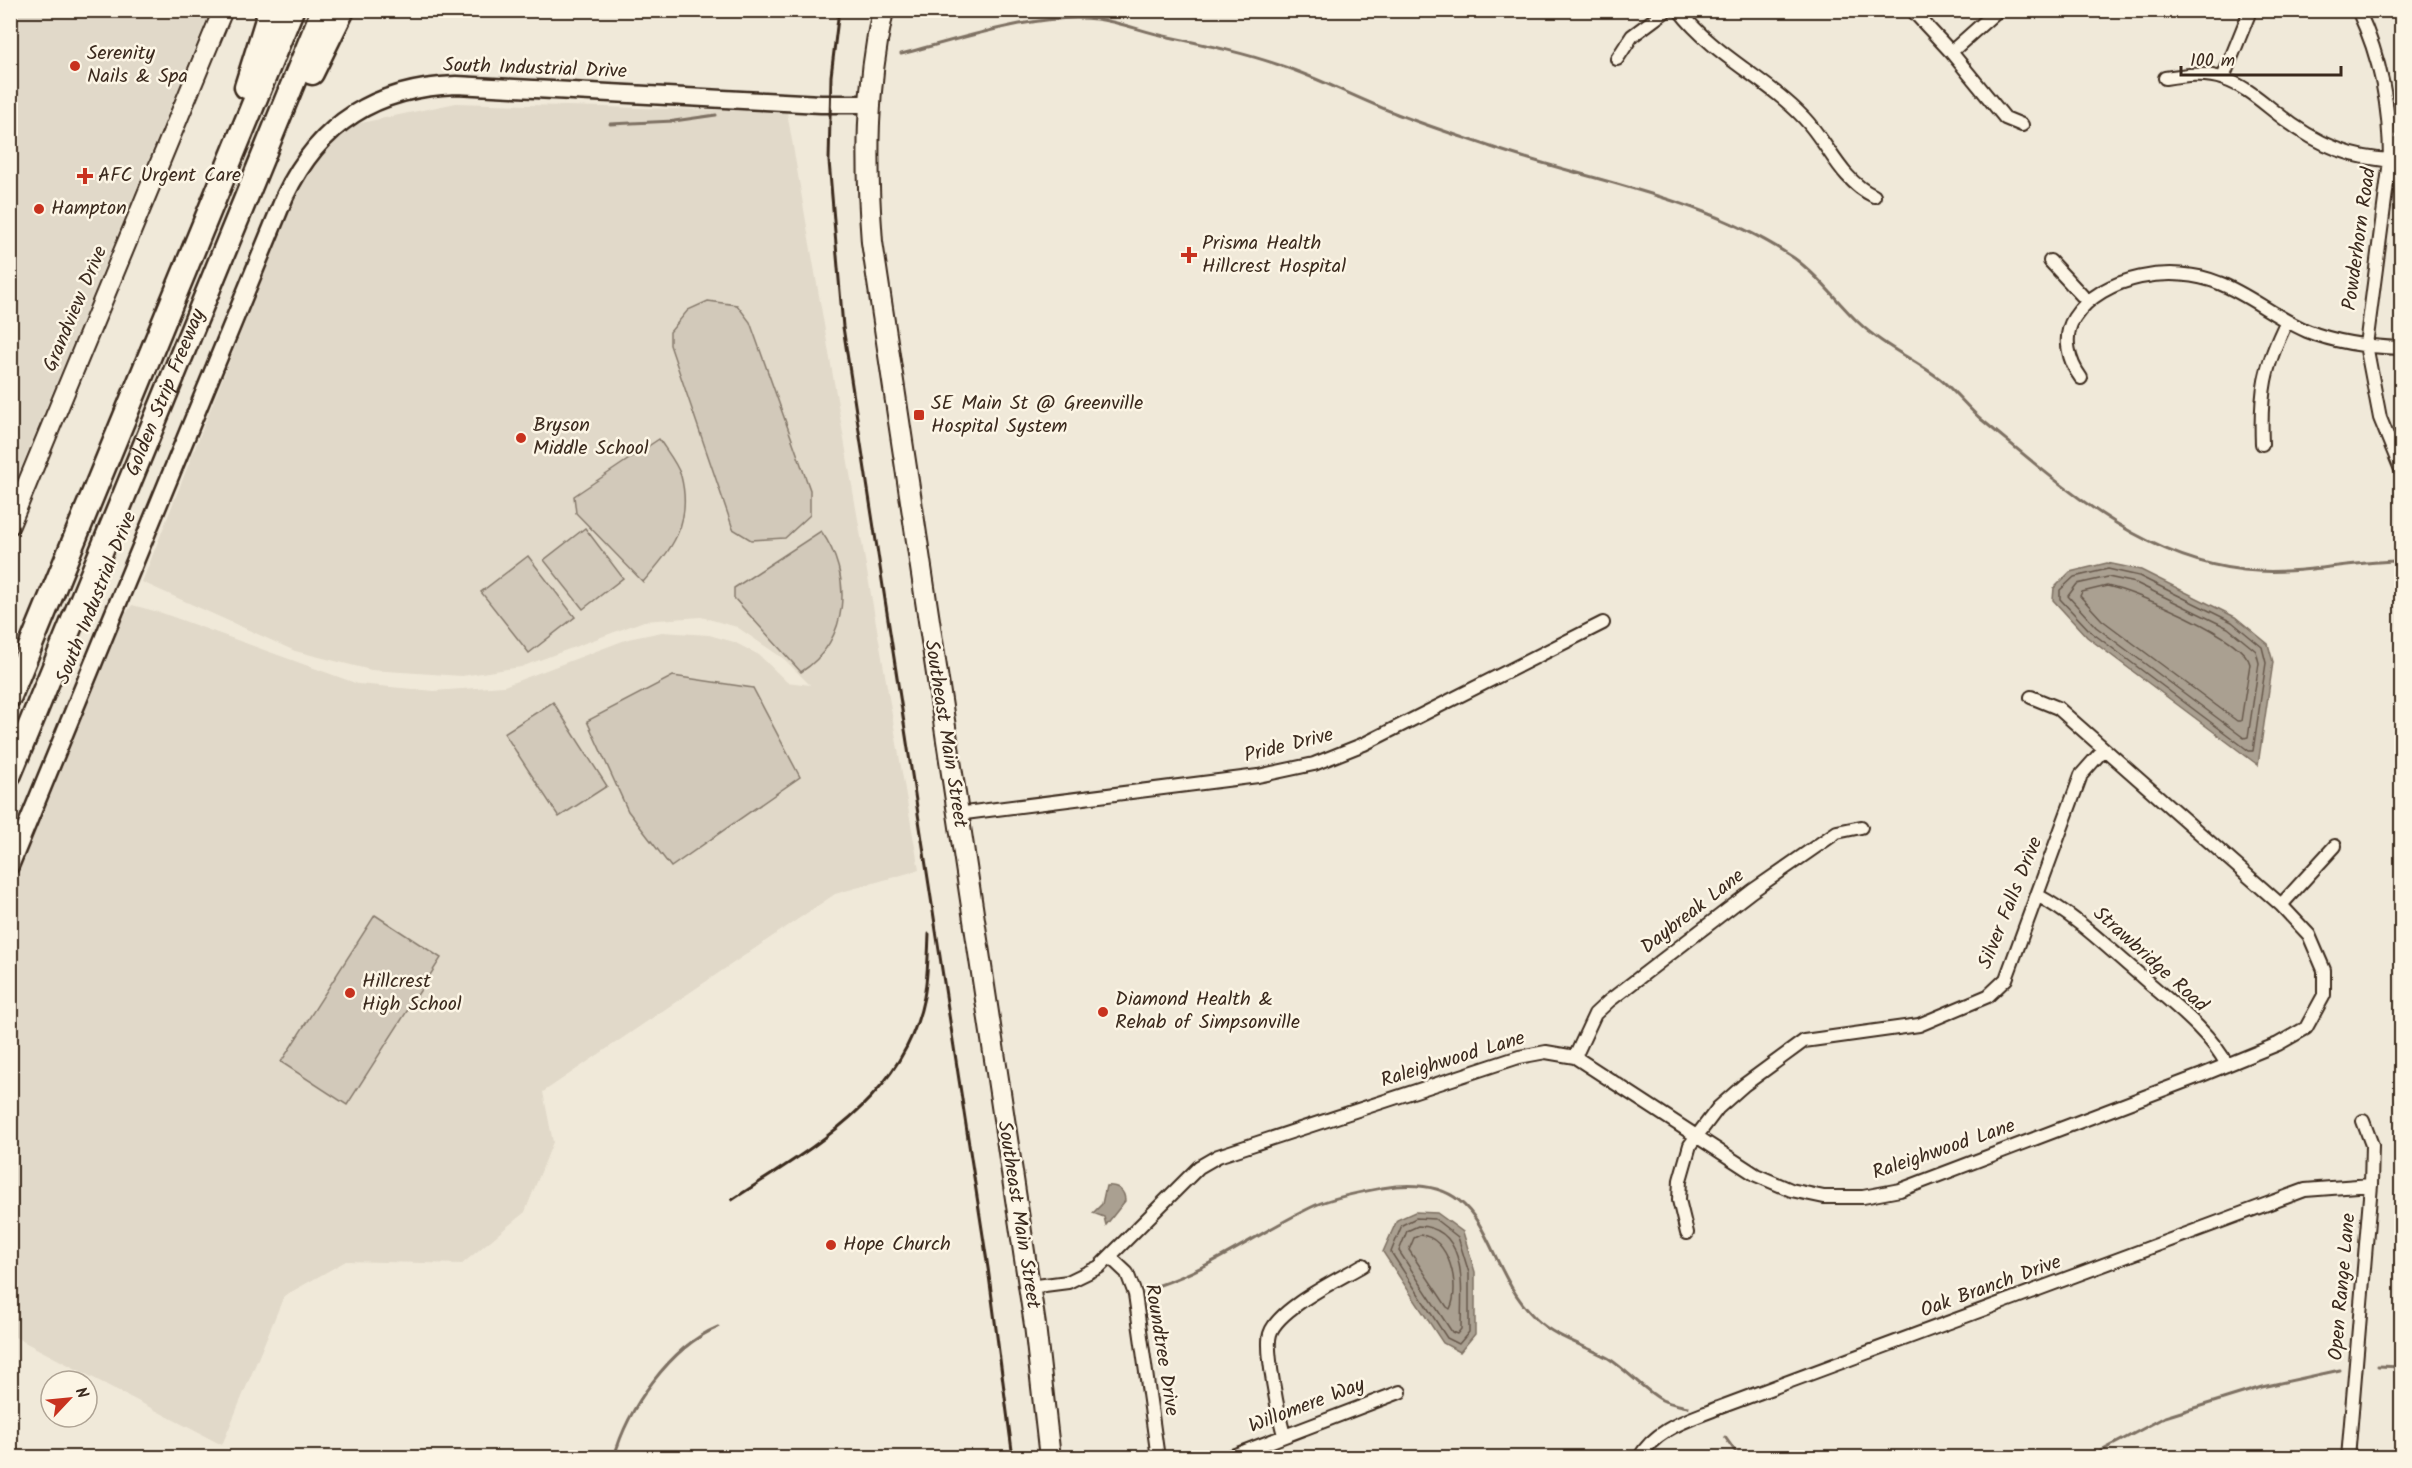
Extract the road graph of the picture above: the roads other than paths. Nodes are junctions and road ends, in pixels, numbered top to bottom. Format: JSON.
{"nodes":[{"id":1,"x":223,"y":10,"type":"edge"},
{"id":2,"x":270,"y":10,"type":"edge"},
{"id":3,"x":292,"y":10,"type":"edge"},
{"id":4,"x":323,"y":10,"type":"edge"},
{"id":5,"x":344,"y":10,"type":"edge"},
{"id":6,"x":883,"y":10,"type":"edge"},
{"id":7,"x":1667,"y":10,"type":"edge"},
{"id":8,"x":1679,"y":10,"type":"edge"},
{"id":9,"x":1912,"y":10,"type":"edge"},
{"id":10,"x":1998,"y":10,"type":"edge"},
{"id":11,"x":2358,"y":11,"type":"edge"},
{"id":12,"x":2248,"y":16,"type":"dead end"},
{"id":13,"x":1951,"y":52,"type":"junction"},
{"id":14,"x":1617,"y":59,"type":"dead end"},
{"id":15,"x":2165,"y":78,"type":"dead end"},
{"id":16,"x":2223,"y":78,"type":"junction"},
{"id":17,"x":869,"y":104,"type":"junction"},
{"id":18,"x":2022,"y":125,"type":"dead end"},
{"id":19,"x":2396,"y":160,"type":"edge"},
{"id":20,"x":1874,"y":196,"type":"dead end"},
{"id":21,"x":205,"y":221,"type":"junction"},
{"id":22,"x":231,"y":236,"type":"junction"},
{"id":23,"x":2050,"y":261,"type":"dead end"},
{"id":24,"x":2088,"y":302,"type":"junction"},
{"id":25,"x":2287,"y":321,"type":"junction"},
{"id":26,"x":2366,"y":345,"type":"junction"},
{"id":27,"x":2402,"y":348,"type":"edge"},
{"id":28,"x":2081,"y":378,"type":"dead end"},
{"id":29,"x":2262,"y":444,"type":"dead end"},
{"id":30,"x":2402,"y":472,"type":"edge"},
{"id":31,"x":10,"y":525,"type":"edge"},
{"id":32,"x":1603,"y":623,"type":"dead end"},
{"id":33,"x":10,"y":696,"type":"edge"},
{"id":34,"x":2031,"y":697,"type":"dead end"},
{"id":35,"x":2104,"y":749,"type":"junction"},
{"id":36,"x":10,"y":774,"type":"edge"},
{"id":37,"x":957,"y":814,"type":"junction"},
{"id":38,"x":1861,"y":828,"type":"dead end"},
{"id":39,"x":2335,"y":846,"type":"dead end"},
{"id":40,"x":10,"y":866,"type":"edge"},
{"id":41,"x":2037,"y":895,"type":"junction"},
{"id":42,"x":2281,"y":905,"type":"junction"},
{"id":43,"x":1575,"y":1057,"type":"junction"},
{"id":44,"x":2226,"y":1065,"type":"junction"},
{"id":45,"x":2363,"y":1121,"type":"dead end"},
{"id":46,"x":1696,"y":1136,"type":"junction"},
{"id":47,"x":2371,"y":1185,"type":"junction"},
{"id":48,"x":1687,"y":1233,"type":"dead end"},
{"id":49,"x":1110,"y":1257,"type":"junction"},
{"id":50,"x":1363,"y":1265,"type":"dead end"},
{"id":51,"x":1029,"y":1287,"type":"junction"},
{"id":52,"x":1400,"y":1392,"type":"dead end"},
{"id":53,"x":1284,"y":1435,"type":"junction"},
{"id":54,"x":1050,"y":1458,"type":"edge"},
{"id":55,"x":1158,"y":1458,"type":"edge"},
{"id":56,"x":1227,"y":1458,"type":"edge"},
{"id":57,"x":1639,"y":1458,"type":"edge"},
{"id":58,"x":2348,"y":1458,"type":"edge"}],
"edges":[{"from":1,"to":31,"type":"main road","name":"Grandview Drive"},
{"from":2,"to":21,"type":"highway"},
{"from":3,"to":21,"type":"highway","name":"Golden Strip Freeway"},
{"from":4,"to":22,"type":"highway","name":"Golden Strip Freeway"},
{"from":5,"to":22,"type":"highway"},
{"from":6,"to":17,"type":"main road","name":"Southeast Main Street"},
{"from":7,"to":14,"type":"street"},
{"from":8,"to":20,"type":"street"},
{"from":9,"to":13,"type":"street"},
{"from":10,"to":13,"type":"street"},
{"from":11,"to":19,"type":"street","name":"Powderhorn Road"},
{"from":12,"to":16,"type":"street"},
{"from":13,"to":18,"type":"street"},
{"from":15,"to":16,"type":"street"},
{"from":16,"to":19,"type":"street"},
{"from":17,"to":37,"type":"main road","name":"Southeast Main Street"},
{"from":17,"to":40,"type":"street","name":"South Industrial Drive"},
{"from":19,"to":26,"type":"street","name":"Powderhorn Road"},
{"from":21,"to":33,"type":"highway","name":"Golden Strip Freeway"},
{"from":22,"to":36,"type":"highway","name":"Golden Strip Freeway"},
{"from":23,"to":24,"type":"street"},
{"from":24,"to":25,"type":"street"},
{"from":24,"to":28,"type":"street"},
{"from":25,"to":26,"type":"street"},
{"from":25,"to":29,"type":"street"},
{"from":26,"to":27,"type":"street"},
{"from":26,"to":30,"type":"street","name":"Powderhorn Road"},
{"from":32,"to":37,"type":"street","name":"Pride Drive"},
{"from":34,"to":35,"type":"street","name":"Raleighwood Lane"},
{"from":35,"to":41,"type":"street","name":"Silver Falls Drive"},
{"from":35,"to":42,"type":"street","name":"Raleighwood Lane"},
{"from":37,"to":51,"type":"main road","name":"Southeast Main Street"},
{"from":38,"to":43,"type":"street","name":"Daybreak Lane"},
{"from":39,"to":42,"type":"street"},
{"from":41,"to":44,"type":"street","name":"Strawbridge Road"},
{"from":41,"to":46,"type":"street","name":"Silver Falls Drive"},
{"from":42,"to":44,"type":"street","name":"Raleighwood Lane"},
{"from":43,"to":46,"type":"street","name":"Raleighwood Lane"},
{"from":43,"to":49,"type":"street","name":"Raleighwood Lane"},
{"from":44,"to":46,"type":"street","name":"Raleighwood Lane"},
{"from":45,"to":47,"type":"street","name":"Open Range Lane"},
{"from":46,"to":48,"type":"street","name":"Silver Falls Drive"},
{"from":47,"to":57,"type":"street","name":"Oak Branch Drive"},
{"from":47,"to":58,"type":"street","name":"Open Range Lane"},
{"from":49,"to":51,"type":"street","name":"Raleighwood Lane"},
{"from":49,"to":55,"type":"street","name":"Roundtree Drive"},
{"from":50,"to":53,"type":"street"},
{"from":51,"to":54,"type":"main road","name":"Southeast Main Street"},
{"from":52,"to":53,"type":"street","name":"Willomere Way"},
{"from":53,"to":56,"type":"street","name":"Willomere Way"}]}
